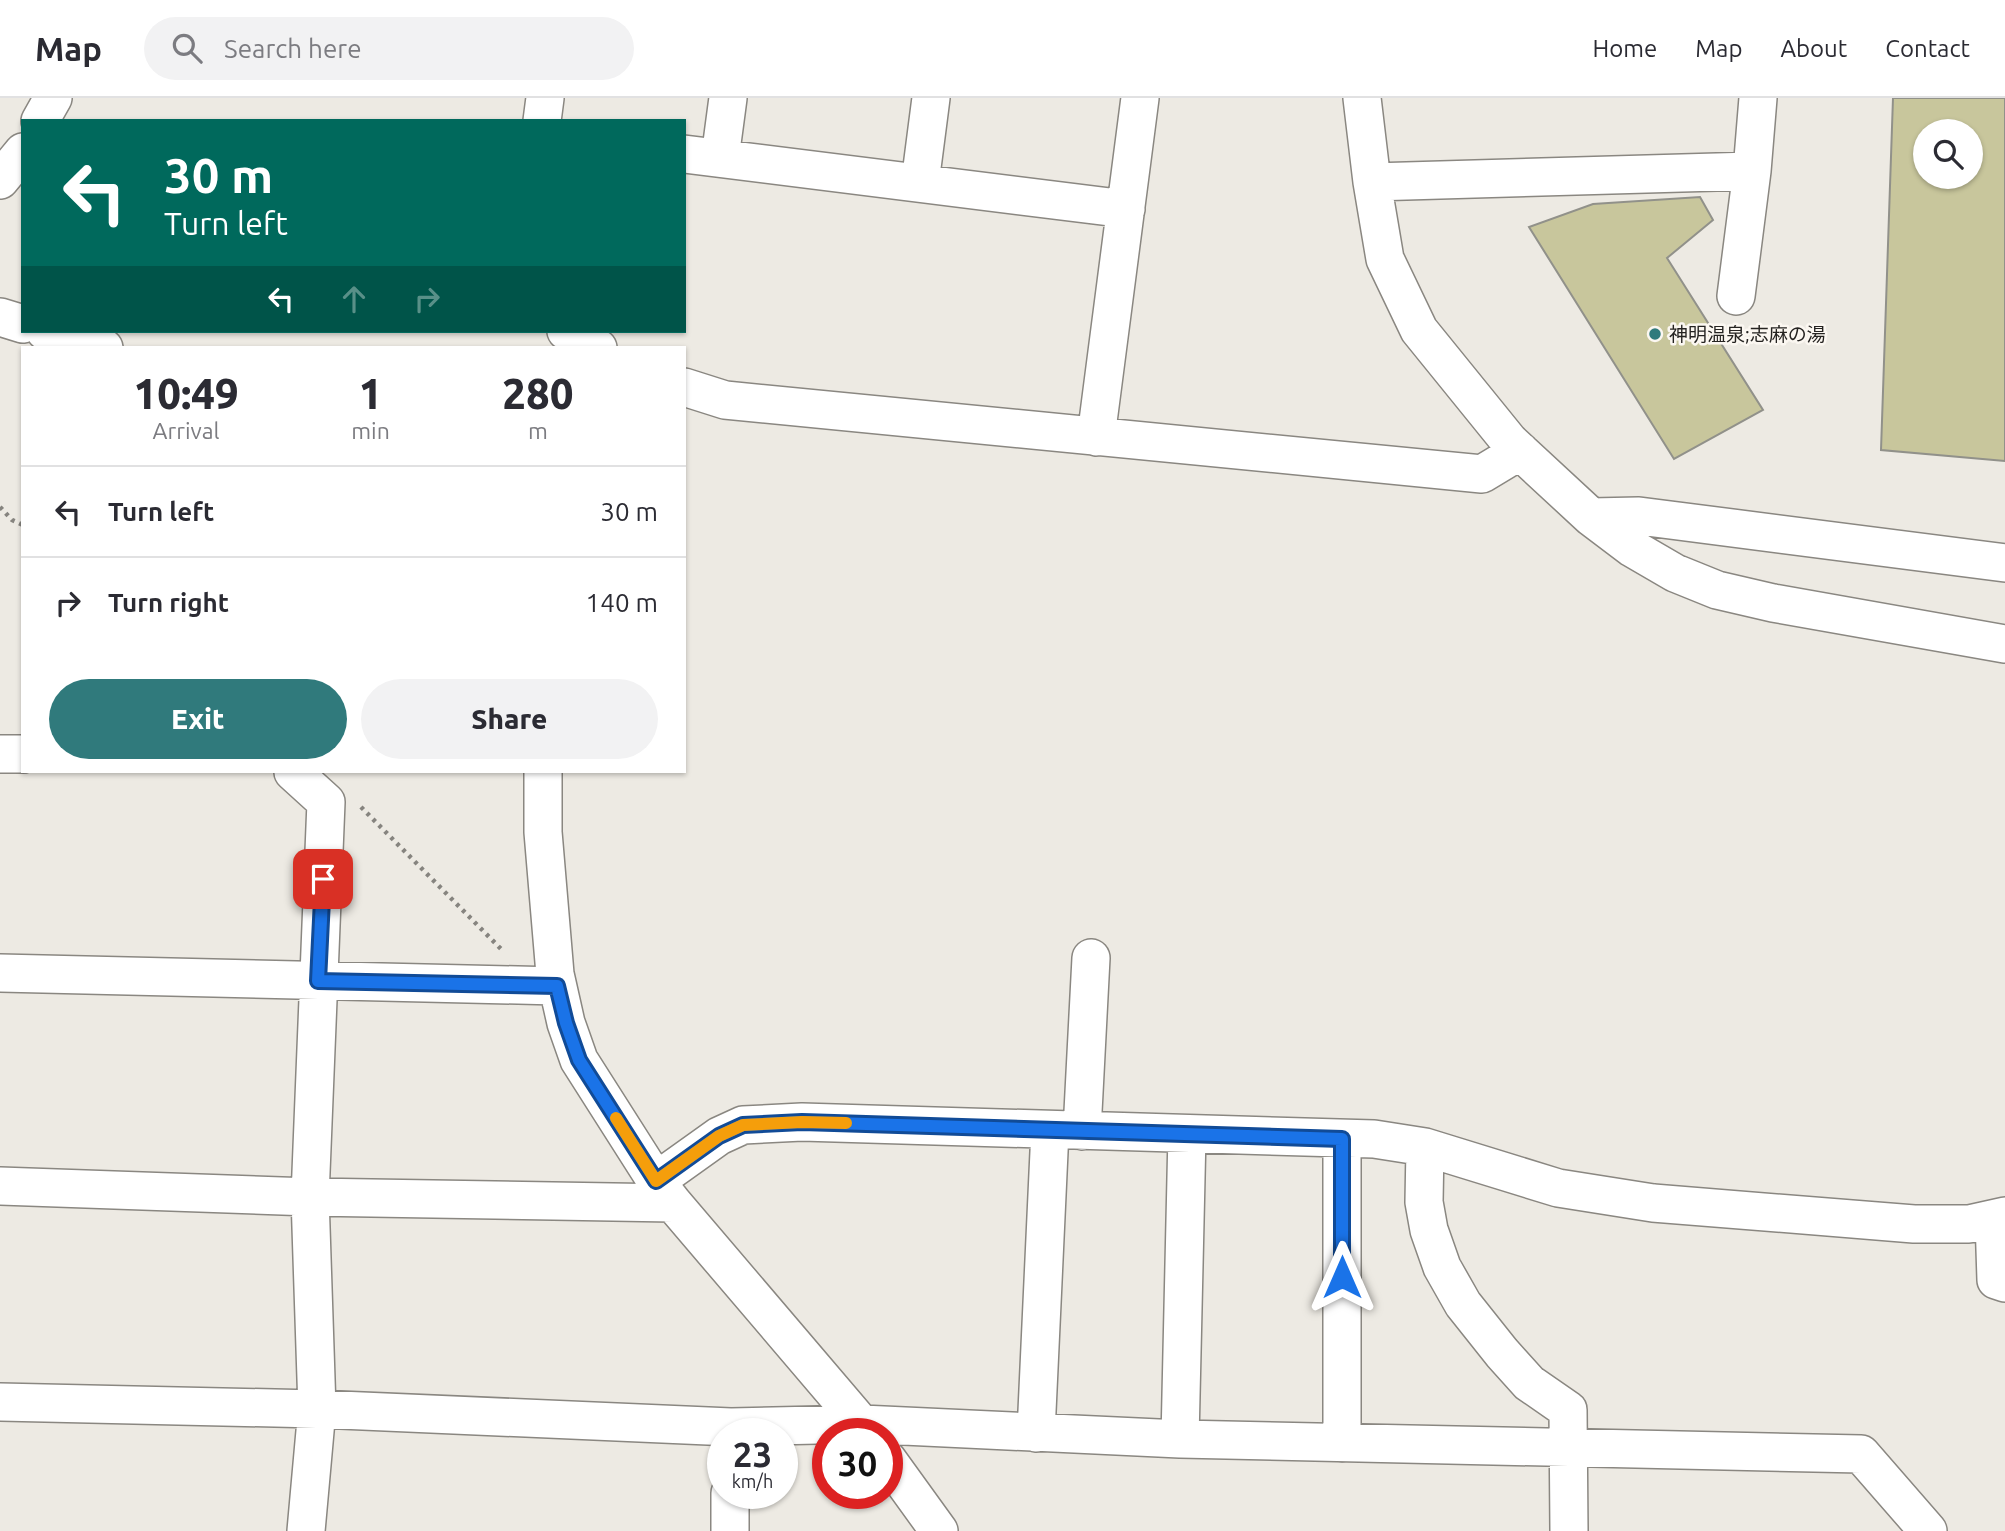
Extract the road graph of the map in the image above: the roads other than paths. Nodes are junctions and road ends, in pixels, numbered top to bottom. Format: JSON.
{"nodes":[{"id":1,"x":53,"y":98,"type":"edge"},
{"id":2,"x":545,"y":98,"type":"edge"},
{"id":3,"x":728,"y":98,"type":"edge"},
{"id":4,"x":931,"y":98,"type":"edge"},
{"id":5,"x":1140,"y":98,"type":"edge"},
{"id":6,"x":1362,"y":98,"type":"edge"},
{"id":7,"x":1758,"y":98,"type":"edge"},
{"id":8,"x":41,"y":119,"type":"edge"},
{"id":9,"x":542,"y":119,"type":"edge"},
{"id":10,"x":21,"y":154,"type":"edge"},
{"id":11,"x":686,"y":154,"type":"edge"},
{"id":12,"x":720,"y":158,"type":"junction"},
{"id":13,"x":1752,"y":171,"type":"junction"},
{"id":14,"x":0,"y":180,"type":"edge"},
{"id":15,"x":1372,"y":182,"type":"junction"},
{"id":16,"x":920,"y":183,"type":"junction"},
{"id":17,"x":1126,"y":209,"type":"junction"},
{"id":18,"x":1736,"y":296,"type":"dead end"},
{"id":19,"x":0,"y":317,"type":"edge"},
{"id":20,"x":21,"y":323,"type":"edge"},
{"id":21,"x":53,"y":333,"type":"edge"},
{"id":22,"x":570,"y":333,"type":"edge"},
{"id":23,"x":97,"y":346,"type":"edge"},
{"id":24,"x":594,"y":346,"type":"edge"},
{"id":25,"x":686,"y":388,"type":"edge"},
{"id":26,"x":1096,"y":437,"type":"junction"},
{"id":27,"x":1520,"y":451,"type":"junction"},
{"id":28,"x":1591,"y":517,"type":"junction"},
{"id":29,"x":2005,"y":563,"type":"edge"},
{"id":30,"x":2005,"y":644,"type":"edge"},
{"id":31,"x":0,"y":754,"type":"edge"},
{"id":32,"x":21,"y":754,"type":"edge"},
{"id":33,"x":294,"y":773,"type":"edge"},
{"id":34,"x":543,"y":773,"type":"edge"},
{"id":35,"x":1091,"y":958,"type":"dead end"},
{"id":36,"x":0,"y":973,"type":"edge"},
{"id":37,"x":318,"y":981,"type":"junction"},
{"id":38,"x":547,"y":986,"type":"junction"},
{"id":39,"x":1066,"y":1130,"type":"junction"},
{"id":40,"x":1187,"y":1134,"type":"junction"},
{"id":41,"x":1342,"y":1139,"type":"junction"},
{"id":42,"x":1424,"y":1147,"type":"junction"},
{"id":43,"x":0,"y":1186,"type":"edge"},
{"id":44,"x":665,"y":1192,"type":"junction"},
{"id":45,"x":310,"y":1197,"type":"junction"},
{"id":46,"x":2000,"y":1218,"type":"edge"},
{"id":47,"x":2005,"y":1283,"type":"edge"},
{"id":48,"x":0,"y":1402,"type":"edge"},
{"id":49,"x":317,"y":1409,"type":"junction"},
{"id":50,"x":856,"y":1418,"type":"edge"},
{"id":51,"x":707,"y":1429,"type":"edge"},
{"id":52,"x":903,"y":1430,"type":"edge"},
{"id":53,"x":1036,"y":1433,"type":"junction"},
{"id":54,"x":1180,"y":1439,"type":"junction"},
{"id":55,"x":1342,"y":1443,"type":"junction"},
{"id":56,"x":1570,"y":1449,"type":"junction"},
{"id":57,"x":903,"y":1481,"type":"edge"},
{"id":58,"x":730,"y":1509,"type":"edge"},
{"id":59,"x":306,"y":1531,"type":"edge"},
{"id":60,"x":730,"y":1531,"type":"edge"},
{"id":61,"x":939,"y":1531,"type":"edge"},
{"id":62,"x":1569,"y":1531,"type":"edge"},
{"id":63,"x":1928,"y":1531,"type":"edge"}],
"edges":[{"from":1,"to":8,"type":"street"},
{"from":2,"to":9,"type":"street"},
{"from":3,"to":12,"type":"street"},
{"from":4,"to":16,"type":"street"},
{"from":5,"to":17,"type":"street"},
{"from":6,"to":15,"type":"street"},
{"from":7,"to":13,"type":"street"},
{"from":10,"to":14,"type":"street"},
{"from":11,"to":12,"type":"street"},
{"from":12,"to":16,"type":"street"},
{"from":13,"to":15,"type":"street"},
{"from":13,"to":18,"type":"street"},
{"from":15,"to":27,"type":"street"},
{"from":16,"to":17,"type":"street"},
{"from":17,"to":26,"type":"street"},
{"from":19,"to":20,"type":"street"},
{"from":21,"to":23,"type":"street"},
{"from":22,"to":24,"type":"street"},
{"from":25,"to":26,"type":"street"},
{"from":26,"to":27,"type":"street"},
{"from":27,"to":28,"type":"street"},
{"from":28,"to":29,"type":"street"},
{"from":28,"to":30,"type":"street"},
{"from":31,"to":32,"type":"street"},
{"from":33,"to":37,"type":"street"},
{"from":34,"to":38,"type":"street"},
{"from":35,"to":39,"type":"street"},
{"from":36,"to":37,"type":"street"},
{"from":37,"to":38,"type":"street"},
{"from":37,"to":45,"type":"street"},
{"from":38,"to":44,"type":"street"},
{"from":39,"to":40,"type":"street"},
{"from":39,"to":44,"type":"street"},
{"from":39,"to":53,"type":"street"},
{"from":40,"to":41,"type":"street"},
{"from":40,"to":54,"type":"street"},
{"from":41,"to":42,"type":"street"},
{"from":41,"to":55,"type":"street"},
{"from":42,"to":46,"type":"street"},
{"from":42,"to":56,"type":"street"},
{"from":43,"to":45,"type":"street"},
{"from":44,"to":45,"type":"street"},
{"from":44,"to":50,"type":"street"},
{"from":45,"to":49,"type":"street"},
{"from":46,"to":47,"type":"street"},
{"from":48,"to":49,"type":"street"},
{"from":49,"to":51,"type":"street"},
{"from":49,"to":59,"type":"street"},
{"from":52,"to":53,"type":"street"},
{"from":53,"to":54,"type":"street"},
{"from":54,"to":55,"type":"street"},
{"from":55,"to":56,"type":"street"},
{"from":56,"to":62,"type":"street"},
{"from":56,"to":63,"type":"street"},
{"from":57,"to":61,"type":"street"},
{"from":58,"to":60,"type":"street"}]}
